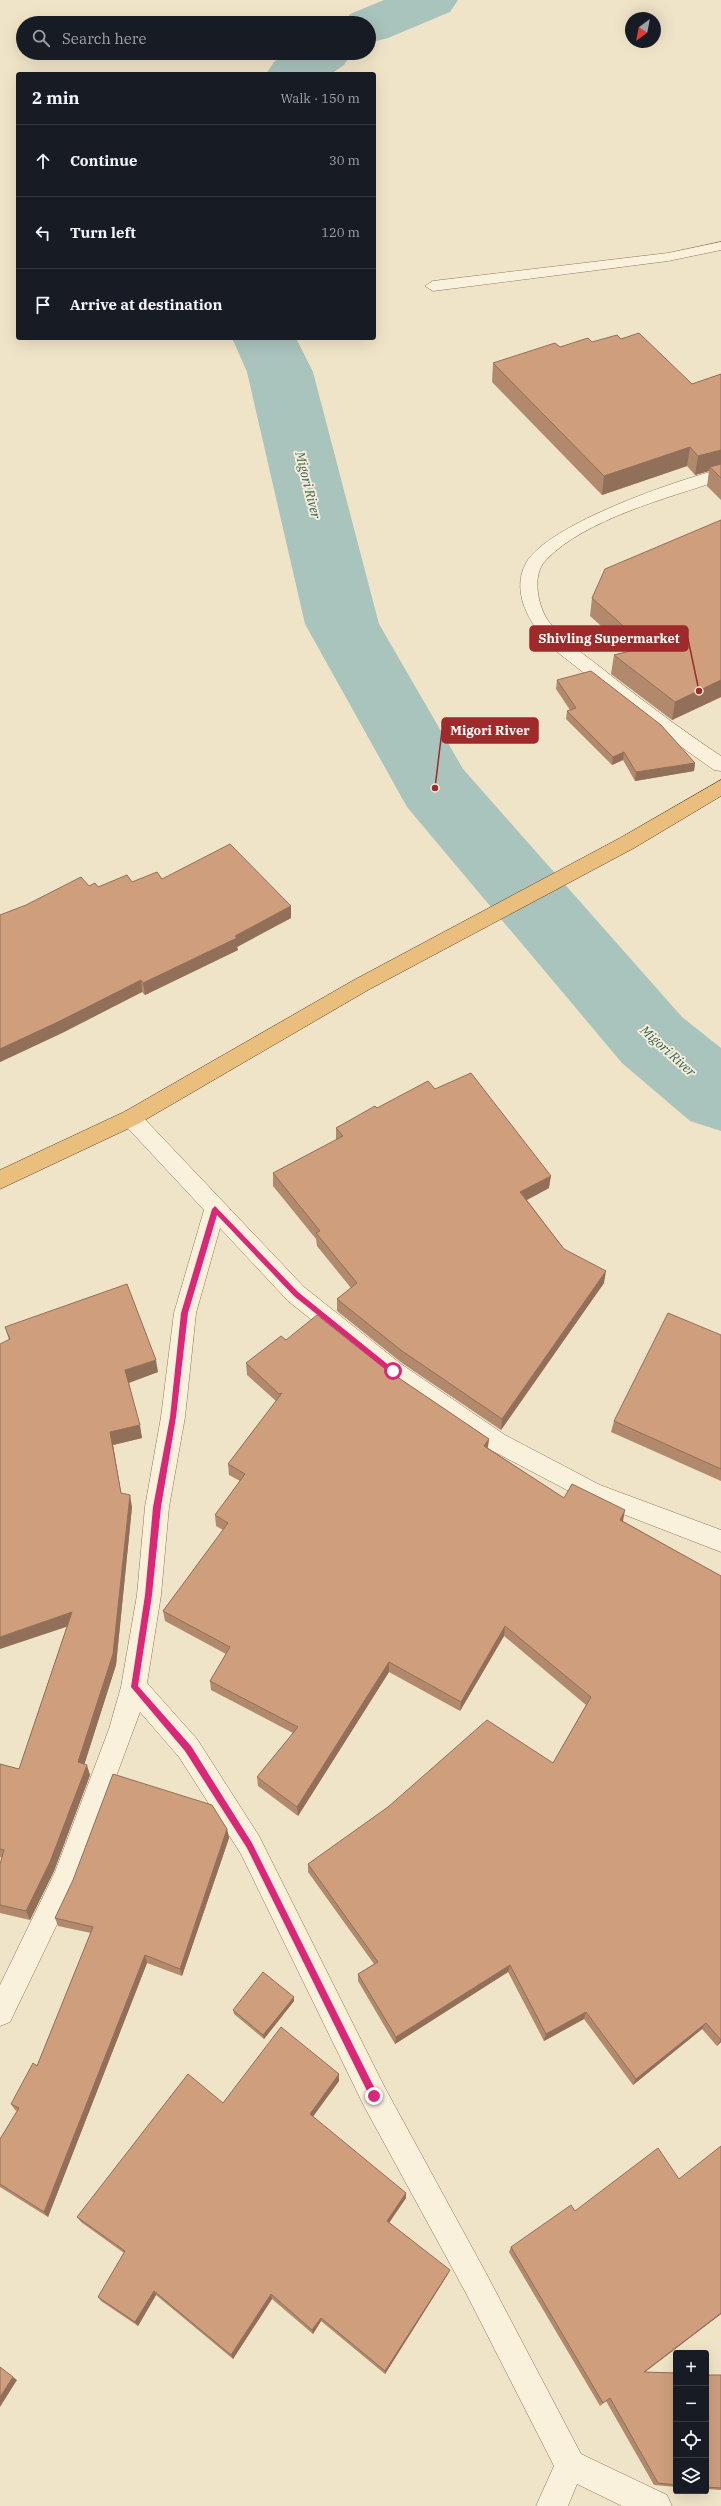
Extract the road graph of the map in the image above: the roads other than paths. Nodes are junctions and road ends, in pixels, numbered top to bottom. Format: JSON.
{"nodes":[{"id":1,"x":721,"y":246,"type":"edge"},
{"id":2,"x":432,"y":286,"type":"dead end"},
{"id":3,"x":721,"y":474,"type":"edge"},
{"id":4,"x":721,"y":765,"type":"edge"},
{"id":5,"x":721,"y":787,"type":"edge"},
{"id":6,"x":131,"y":1118,"type":"junction"},
{"id":7,"x":0,"y":1180,"type":"edge"},
{"id":8,"x":215,"y":1209,"type":"junction"},
{"id":9,"x":721,"y":1542,"type":"edge"},
{"id":10,"x":134,"y":1687,"type":"junction"},
{"id":11,"x":0,"y":2012,"type":"edge"},
{"id":12,"x":570,"y":2465,"type":"junction"},
{"id":13,"x":552,"y":2506,"type":"edge"},
{"id":14,"x":656,"y":2506,"type":"edge"}],
"edges":[{"from":1,"to":2,"type":"street"},
{"from":3,"to":4,"type":"street"},
{"from":5,"to":6,"type":"highway"},
{"from":6,"to":7,"type":"highway"},
{"from":6,"to":8,"type":"street"},
{"from":8,"to":9,"type":"street"},
{"from":8,"to":10,"type":"street"},
{"from":10,"to":11,"type":"street"},
{"from":10,"to":12,"type":"street"},
{"from":12,"to":13,"type":"street"},
{"from":12,"to":14,"type":"street"}]}
